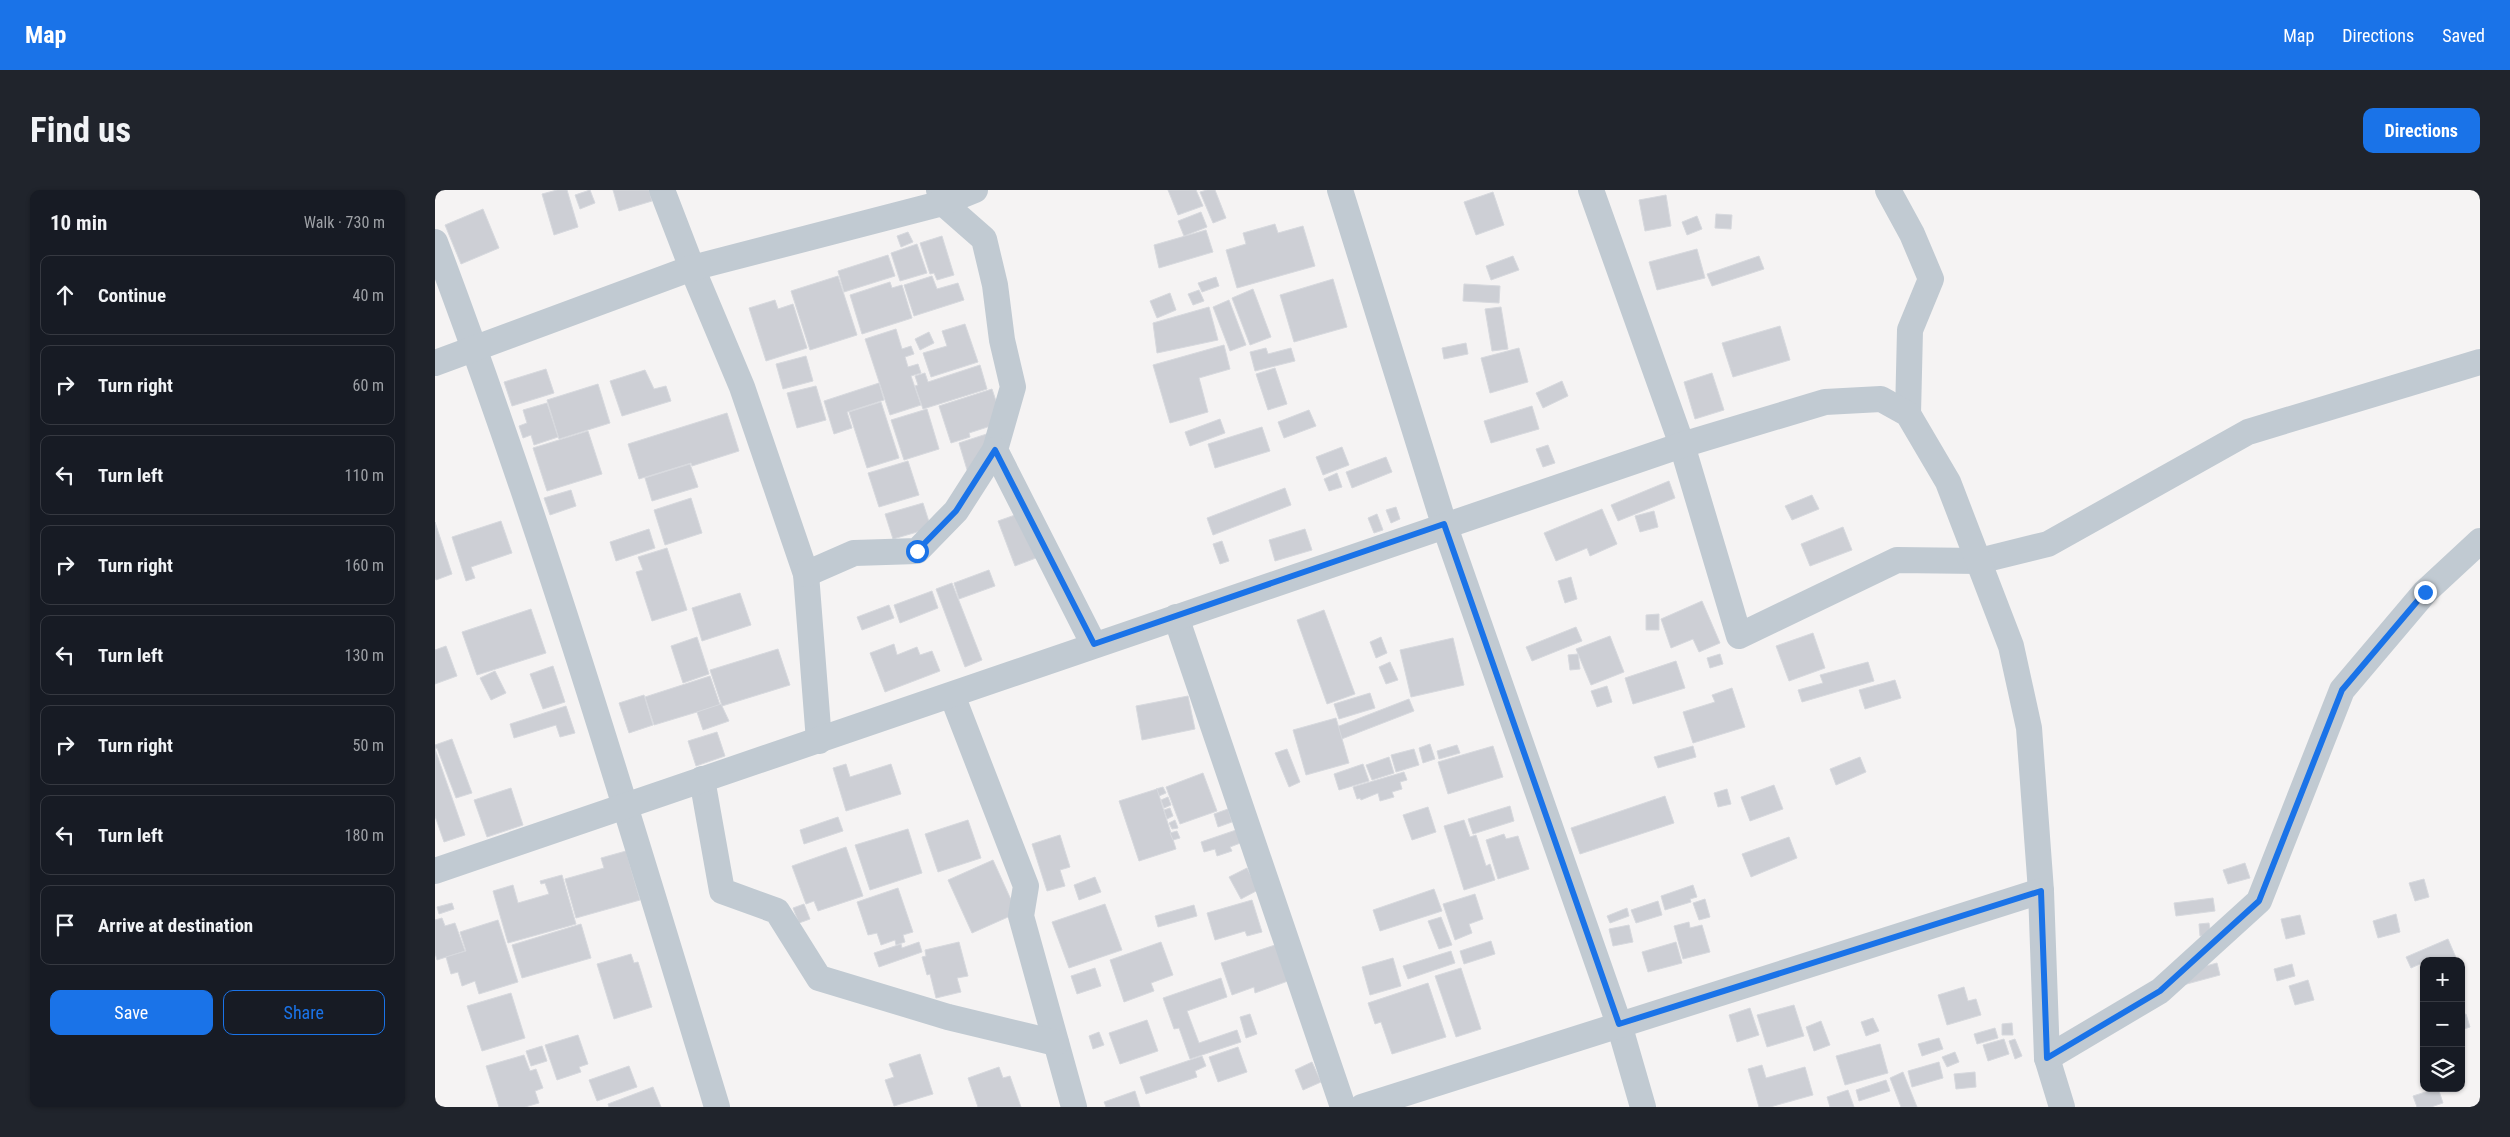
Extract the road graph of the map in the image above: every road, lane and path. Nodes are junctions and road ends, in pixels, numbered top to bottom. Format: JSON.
{"nodes":[{"id":1,"x":662,"y":190,"type":"edge"},
{"id":2,"x":975,"y":190,"type":"edge"},
{"id":3,"x":1340,"y":190,"type":"edge"},
{"id":4,"x":1591,"y":190,"type":"edge"},
{"id":5,"x":1888,"y":190,"type":"edge"},
{"id":6,"x":941,"y":196,"type":"edge"},
{"id":7,"x":435,"y":242,"type":"edge"},
{"id":8,"x":692,"y":268,"type":"junction"},
{"id":9,"x":474,"y":349,"type":"junction"},
{"id":10,"x":2480,"y":362,"type":"edge"},
{"id":11,"x":435,"y":363,"type":"edge"},
{"id":12,"x":1908,"y":414,"type":"junction"},
{"id":13,"x":1682,"y":445,"type":"junction"},
{"id":14,"x":995,"y":450,"type":"junction"},
{"id":15,"x":1444,"y":524,"type":"junction"},
{"id":16,"x":2480,"y":541,"type":"edge"},
{"id":17,"x":1979,"y":561,"type":"junction"},
{"id":18,"x":805,"y":574,"type":"junction"},
{"id":19,"x":1176,"y":617,"type":"junction"},
{"id":20,"x":1094,"y":644,"type":"junction"},
{"id":21,"x":952,"y":694,"type":"junction"},
{"id":22,"x":819,"y":741,"type":"junction"},
{"id":23,"x":702,"y":779,"type":"junction"},
{"id":24,"x":626,"y":805,"type":"junction"},
{"id":25,"x":435,"y":870,"type":"edge"},
{"id":26,"x":2041,"y":891,"type":"junction"},
{"id":27,"x":1619,"y":1024,"type":"junction"},
{"id":28,"x":1056,"y":1043,"type":"junction"},
{"id":29,"x":2047,"y":1058,"type":"junction"},
{"id":30,"x":717,"y":1107,"type":"edge"},
{"id":31,"x":1074,"y":1107,"type":"edge"},
{"id":32,"x":1343,"y":1107,"type":"edge"},
{"id":33,"x":1361,"y":1107,"type":"edge"},
{"id":34,"x":1643,"y":1107,"type":"edge"},
{"id":35,"x":2062,"y":1107,"type":"edge"}],
"edges":[{"from":1,"to":8,"type":"street"},
{"from":2,"to":6,"type":"street"},
{"from":3,"to":15,"type":"street"},
{"from":4,"to":13,"type":"street"},
{"from":5,"to":12,"type":"street"},
{"from":6,"to":8,"type":"street"},
{"from":6,"to":14,"type":"street"},
{"from":7,"to":9,"type":"street"},
{"from":8,"to":9,"type":"street"},
{"from":8,"to":18,"type":"street"},
{"from":9,"to":11,"type":"street"},
{"from":9,"to":24,"type":"street"},
{"from":10,"to":17,"type":"street"},
{"from":12,"to":13,"type":"street"},
{"from":12,"to":17,"type":"street"},
{"from":13,"to":15,"type":"street"},
{"from":13,"to":17,"type":"street"},
{"from":14,"to":18,"type":"street"},
{"from":14,"to":20,"type":"street"},
{"from":15,"to":19,"type":"street"},
{"from":15,"to":27,"type":"street"},
{"from":16,"to":29,"type":"street"},
{"from":17,"to":26,"type":"street"},
{"from":18,"to":22,"type":"street"},
{"from":19,"to":20,"type":"street"},
{"from":19,"to":32,"type":"street"},
{"from":20,"to":21,"type":"street"},
{"from":21,"to":22,"type":"street"},
{"from":21,"to":28,"type":"street"},
{"from":22,"to":23,"type":"street"},
{"from":23,"to":24,"type":"street"},
{"from":23,"to":28,"type":"street"},
{"from":24,"to":25,"type":"street"},
{"from":24,"to":30,"type":"street"},
{"from":26,"to":27,"type":"street"},
{"from":26,"to":29,"type":"street"},
{"from":27,"to":33,"type":"street"},
{"from":27,"to":34,"type":"street"},
{"from":28,"to":31,"type":"street"},
{"from":29,"to":35,"type":"street"}]}
